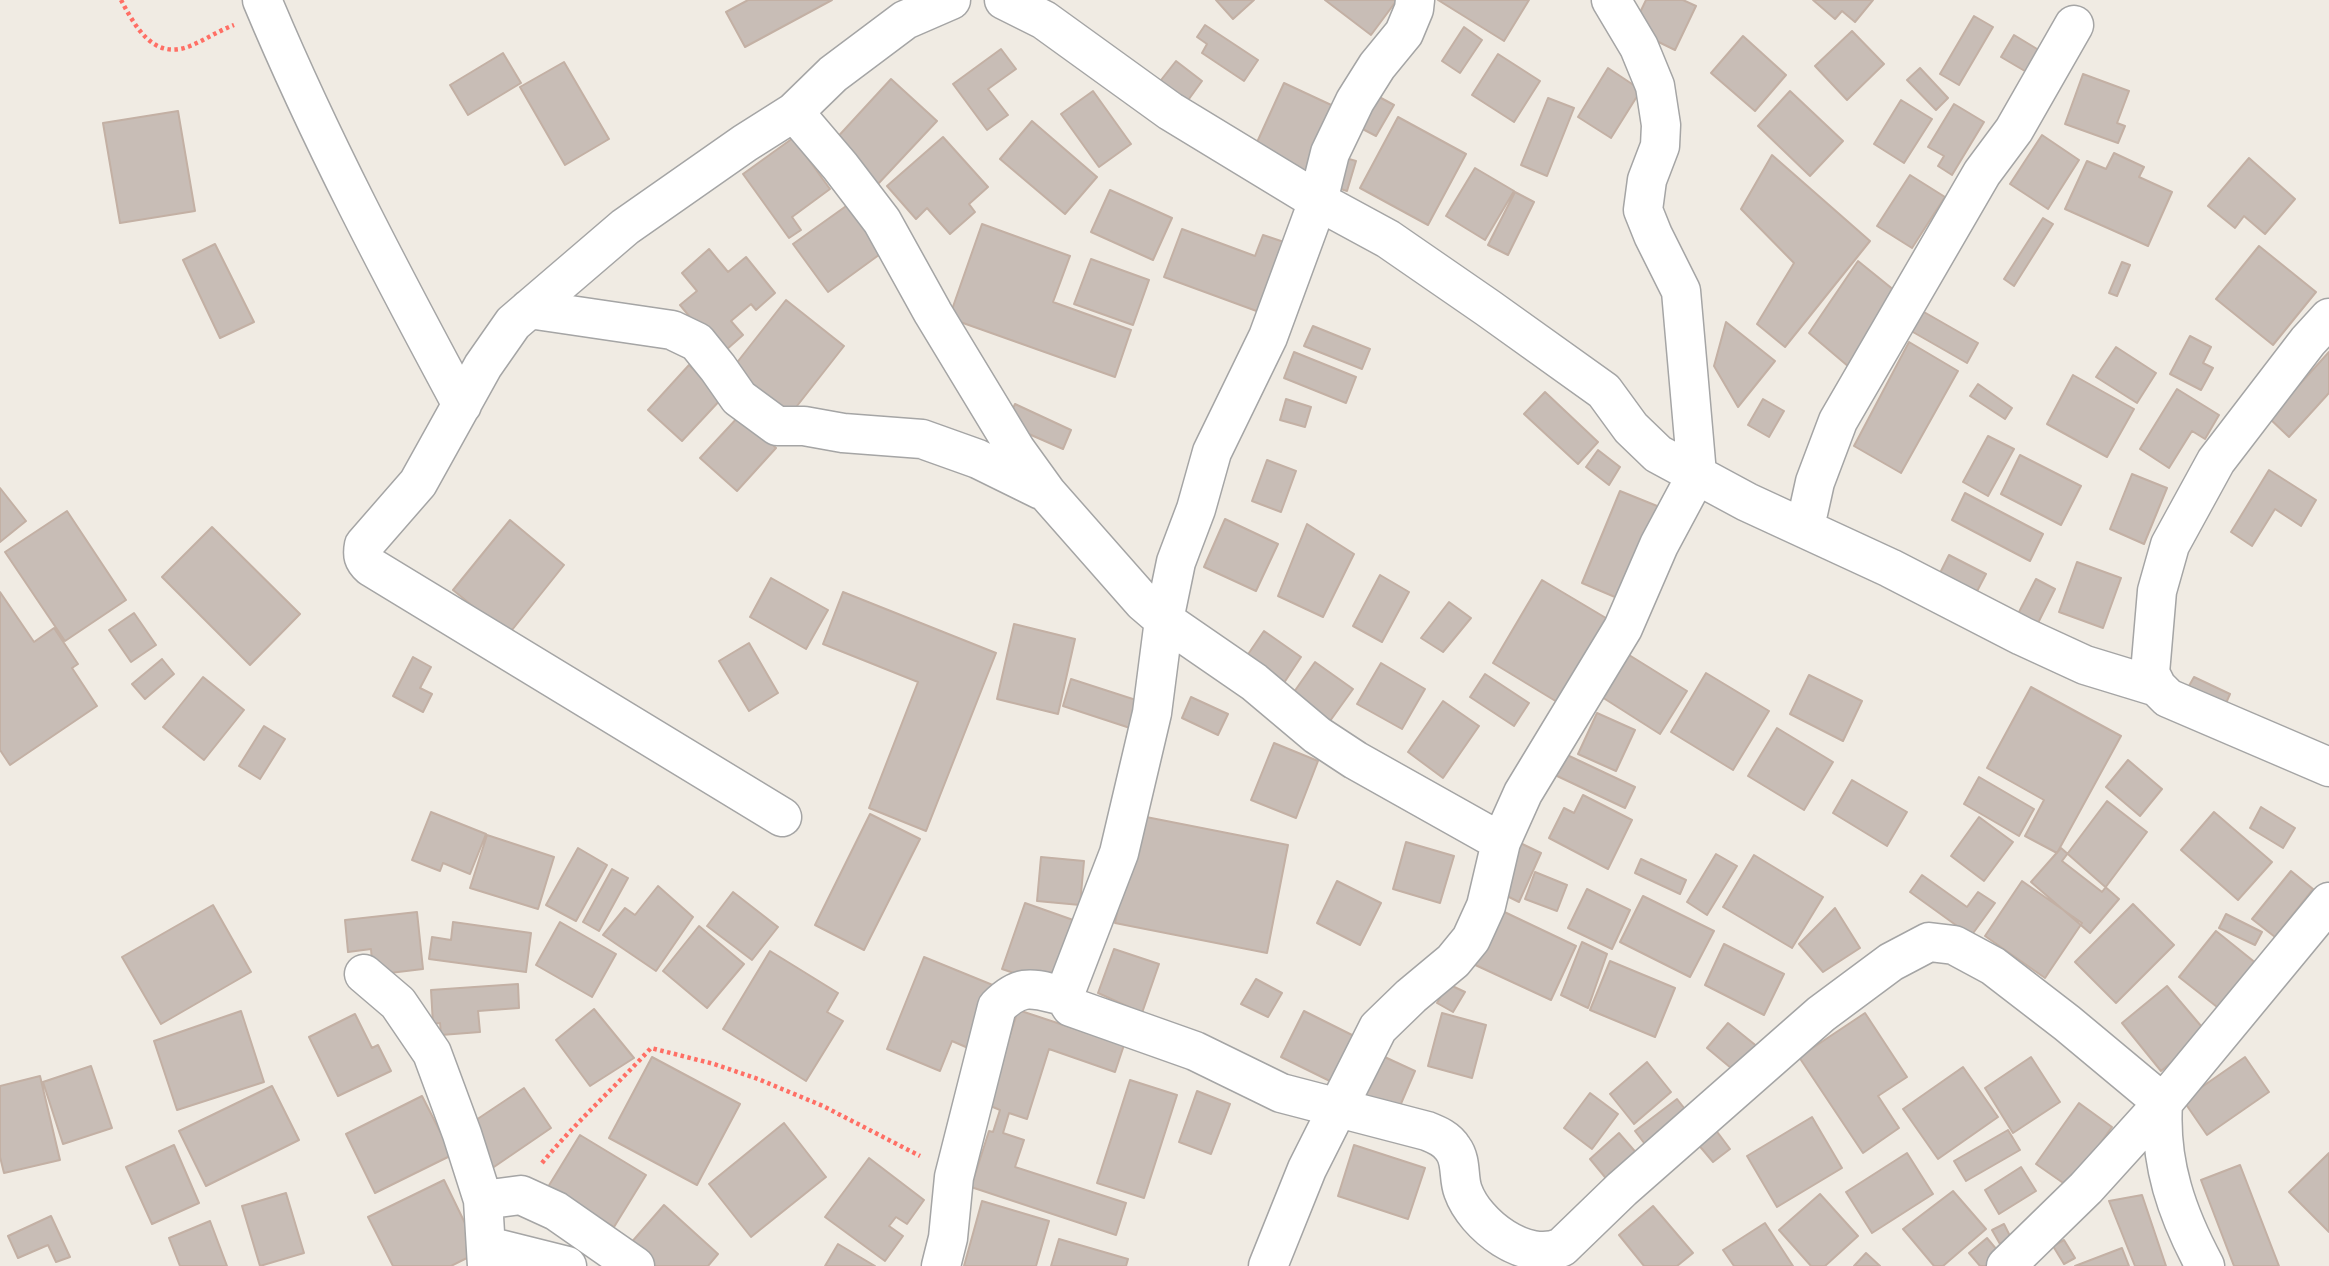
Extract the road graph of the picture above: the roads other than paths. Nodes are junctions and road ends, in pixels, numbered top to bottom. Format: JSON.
{"nodes":[{"id":1,"x":951,"y":0,"type":"edge"},
{"id":2,"x":1004,"y":0,"type":"edge"},
{"id":3,"x":1415,"y":0,"type":"edge"},
{"id":4,"x":1611,"y":0,"type":"edge"},
{"id":5,"x":266,"y":9,"type":"edge"},
{"id":6,"x":1047,"y":10,"type":"edge"},
{"id":7,"x":2074,"y":24,"type":"dead end"},
{"id":8,"x":794,"y":112,"type":"junction"},
{"id":9,"x":1318,"y":201,"type":"junction"},
{"id":10,"x":529,"y":309,"type":"junction"},
{"id":11,"x":2329,"y":318,"type":"edge"},
{"id":12,"x":462,"y":405,"type":"junction"},
{"id":13,"x":1697,"y":474,"type":"junction"},
{"id":14,"x":1047,"y":493,"type":"junction"},
{"id":15,"x":1805,"y":527,"type":"junction"},
{"id":16,"x":1164,"y":620,"type":"junction"},
{"id":17,"x":2157,"y":687,"type":"junction"},
{"id":18,"x":2329,"y":767,"type":"edge"},
{"id":19,"x":782,"y":817,"type":"dead end"},
{"id":20,"x":1500,"y":842,"type":"junction"},
{"id":21,"x":2329,"y":902,"type":"edge"},
{"id":22,"x":364,"y":974,"type":"dead end"},
{"id":23,"x":1064,"y":996,"type":"junction"},
{"id":24,"x":2163,"y":1103,"type":"junction"},
{"id":25,"x":1337,"y":1108,"type":"junction"},
{"id":26,"x":483,"y":1200,"type":"junction"},
{"id":27,"x":487,"y":1256,"type":"edge"},
{"id":28,"x":567,"y":1266,"type":"edge"},
{"id":29,"x":635,"y":1266,"type":"edge"},
{"id":30,"x":941,"y":1266,"type":"edge"},
{"id":31,"x":1268,"y":1266,"type":"edge"},
{"id":32,"x":2006,"y":1266,"type":"edge"},
{"id":33,"x":2205,"y":1266,"type":"edge"}],
"edges":[{"from":1,"to":8,"type":"street"},
{"from":2,"to":6,"type":"street"},
{"from":3,"to":9,"type":"street"},
{"from":4,"to":13,"type":"street"},
{"from":5,"to":12,"type":"street"},
{"from":6,"to":9,"type":"street"},
{"from":7,"to":15,"type":"street"},
{"from":8,"to":10,"type":"street"},
{"from":8,"to":14,"type":"street"},
{"from":9,"to":13,"type":"street"},
{"from":9,"to":16,"type":"street"},
{"from":10,"to":12,"type":"street"},
{"from":10,"to":14,"type":"street"},
{"from":11,"to":17,"type":"street"},
{"from":12,"to":19,"type":"street"},
{"from":13,"to":15,"type":"street"},
{"from":13,"to":20,"type":"street"},
{"from":14,"to":16,"type":"street"},
{"from":15,"to":17,"type":"street"},
{"from":16,"to":20,"type":"street"},
{"from":16,"to":23,"type":"street"},
{"from":17,"to":18,"type":"street"},
{"from":20,"to":25,"type":"street"},
{"from":21,"to":24,"type":"street"},
{"from":22,"to":26,"type":"street"},
{"from":23,"to":25,"type":"street"},
{"from":23,"to":30,"type":"street"},
{"from":24,"to":25,"type":"street"},
{"from":24,"to":32,"type":"street"},
{"from":24,"to":33,"type":"street"},
{"from":25,"to":31,"type":"street"},
{"from":26,"to":27,"type":"street"},
{"from":26,"to":29,"type":"street"},
{"from":27,"to":28,"type":"street"}]}
